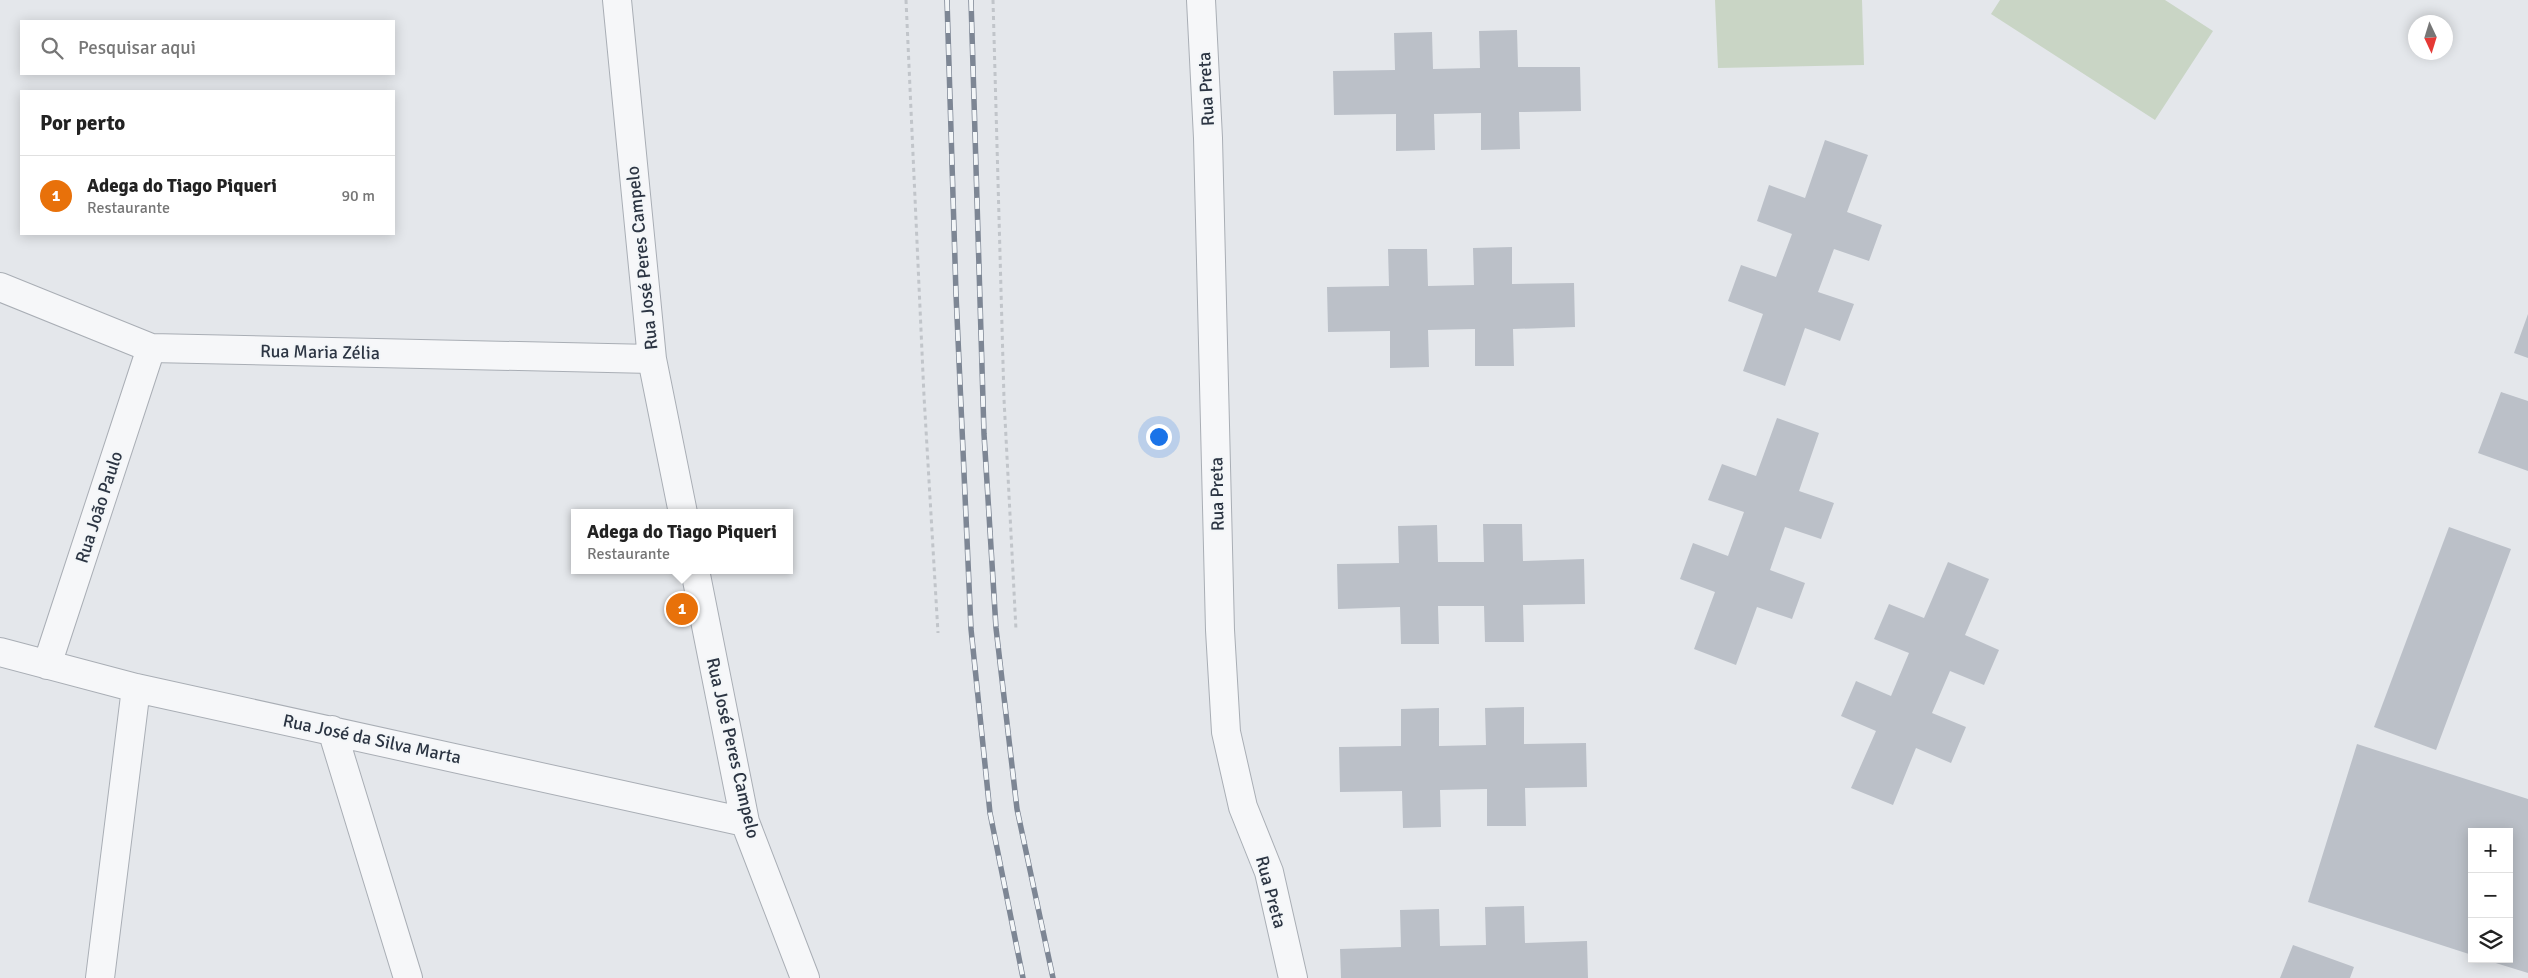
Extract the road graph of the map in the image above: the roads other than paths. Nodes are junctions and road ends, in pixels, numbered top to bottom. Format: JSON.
{"nodes":[{"id":1,"x":617,"y":0,"type":"edge"},
{"id":2,"x":1201,"y":0,"type":"edge"},
{"id":3,"x":0,"y":287,"type":"edge"},
{"id":4,"x":151,"y":348,"type":"junction"},
{"id":5,"x":652,"y":359,"type":"junction"},
{"id":6,"x":682,"y":509,"type":"edge"},
{"id":7,"x":696,"y":574,"type":"edge"},
{"id":8,"x":0,"y":652,"type":"edge"},
{"id":9,"x":47,"y":665,"type":"junction"},
{"id":10,"x":136,"y":688,"type":"junction"},
{"id":11,"x":332,"y":730,"type":"junction"},
{"id":12,"x":745,"y":822,"type":"junction"},
{"id":13,"x":100,"y":978,"type":"edge"},
{"id":14,"x":408,"y":978,"type":"edge"},
{"id":15,"x":805,"y":978,"type":"edge"},
{"id":16,"x":1293,"y":978,"type":"edge"}],
"edges":[{"from":1,"to":5,"type":"street","name":"Rua José Peres Campelo"},
{"from":2,"to":16,"type":"street","name":"Rua Preta"},
{"from":3,"to":4,"type":"street","name":"Rua Maria Zélia"},
{"from":4,"to":5,"type":"street","name":"Rua Maria Zélia"},
{"from":4,"to":9,"type":"street","name":"Rua João Paulo"},
{"from":5,"to":6,"type":"street","name":"Rua José Peres Campelo"},
{"from":7,"to":12,"type":"street","name":"Rua José Peres Campelo"},
{"from":8,"to":9,"type":"street","name":"Rua José da Silva Marta"},
{"from":9,"to":10,"type":"street","name":"Rua José da Silva Marta"},
{"from":10,"to":11,"type":"street","name":"Rua José da Silva Marta"},
{"from":10,"to":13,"type":"street"},
{"from":11,"to":12,"type":"street","name":"Rua José da Silva Marta"},
{"from":11,"to":14,"type":"street"},
{"from":12,"to":15,"type":"street","name":"Rua José Peres Campelo"}]}
